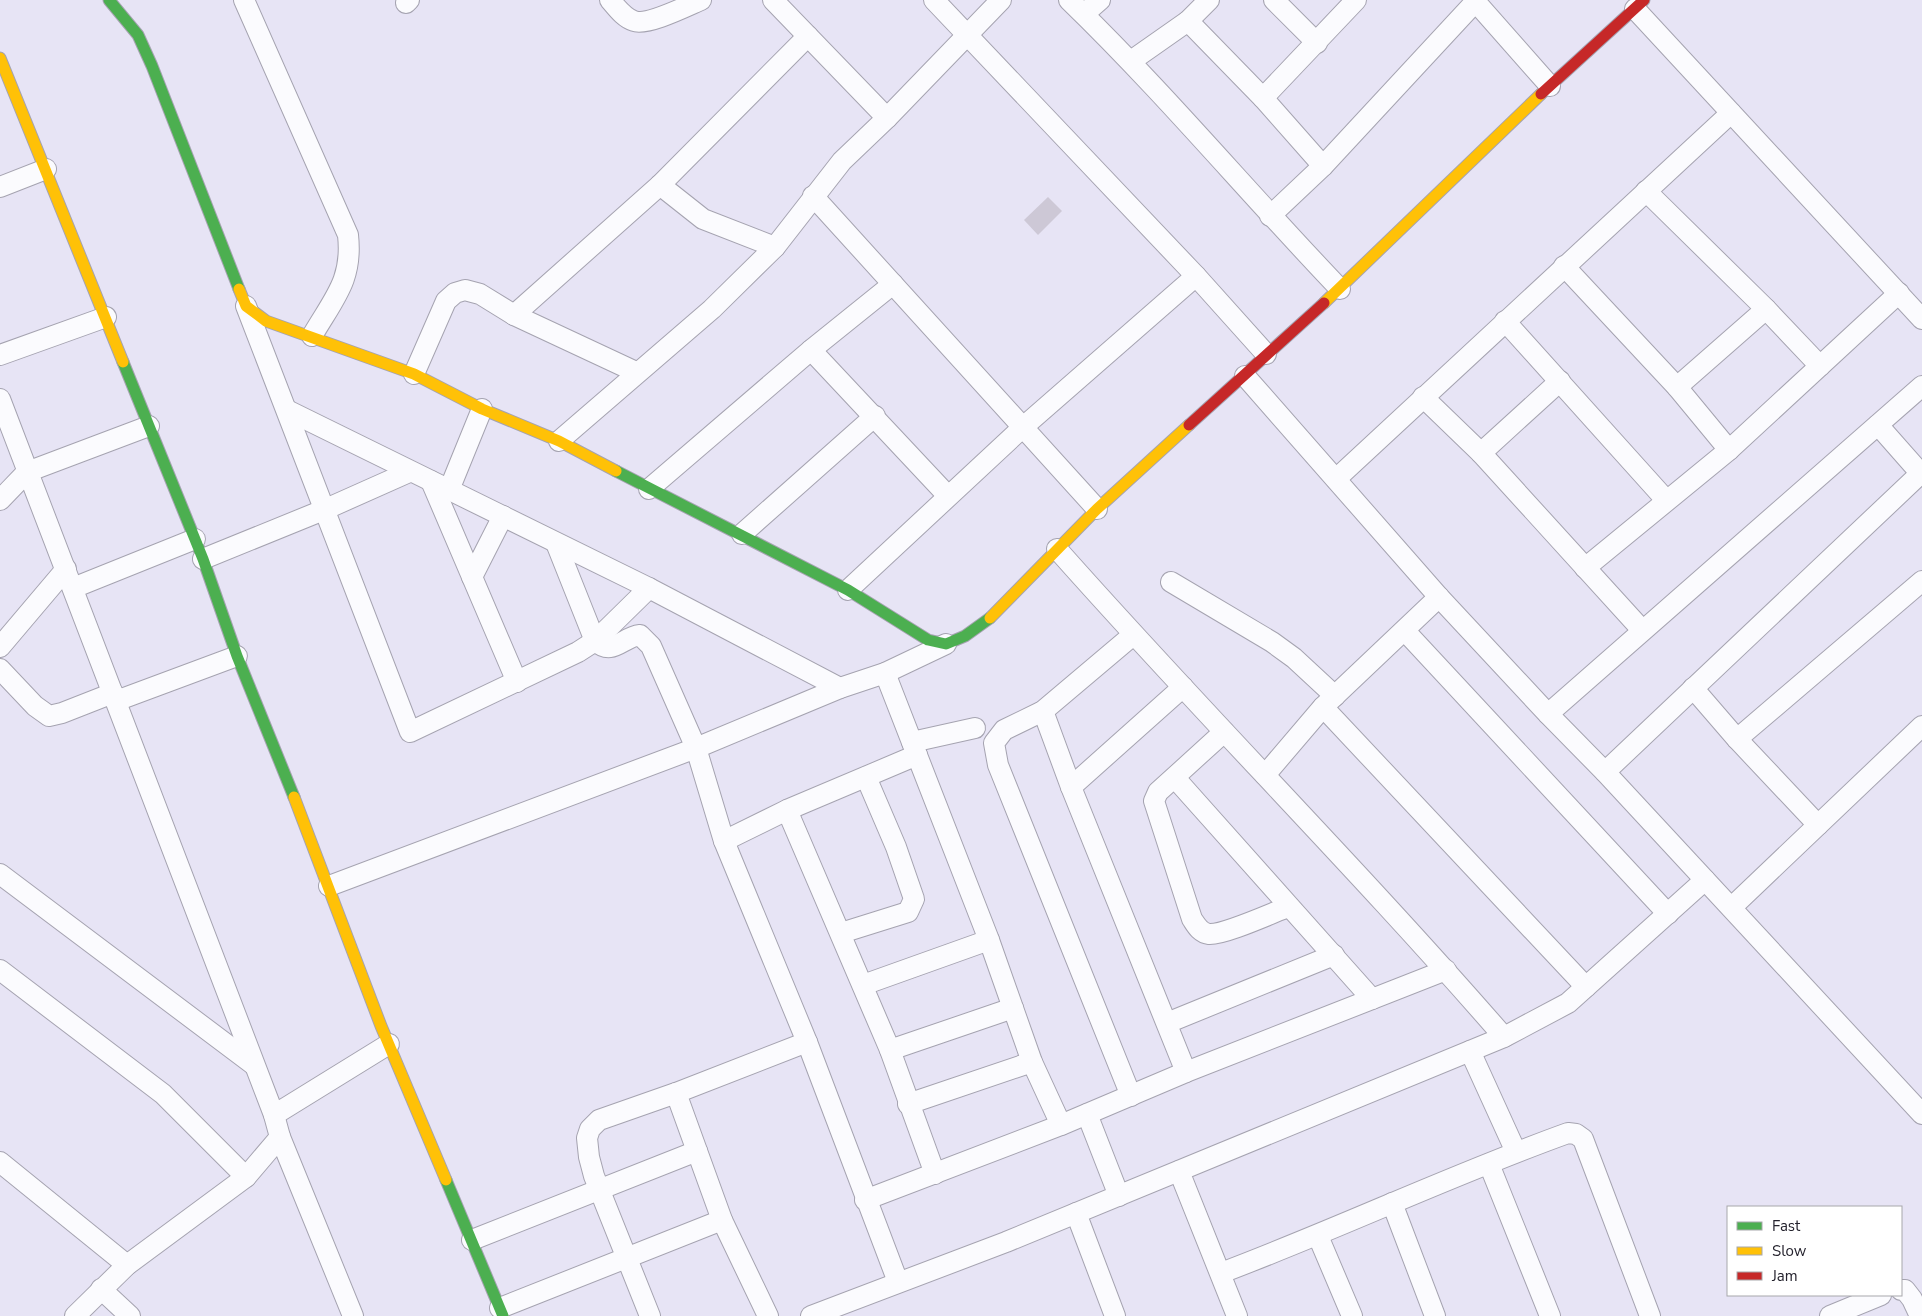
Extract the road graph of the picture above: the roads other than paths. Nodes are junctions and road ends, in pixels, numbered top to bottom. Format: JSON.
{"nodes":[{"id":1,"x":109,"y":0,"type":"edge"},
{"id":2,"x":244,"y":0,"type":"edge"},
{"id":3,"x":610,"y":0,"type":"edge"},
{"id":4,"x":701,"y":0,"type":"edge"},
{"id":5,"x":773,"y":0,"type":"edge"},
{"id":6,"x":934,"y":0,"type":"edge"},
{"id":7,"x":1001,"y":0,"type":"edge"},
{"id":8,"x":1069,"y":0,"type":"edge"},
{"id":9,"x":1100,"y":0,"type":"edge"},
{"id":10,"x":1209,"y":0,"type":"edge"},
{"id":11,"x":1274,"y":0,"type":"edge"},
{"id":12,"x":1356,"y":0,"type":"edge"},
{"id":13,"x":1476,"y":1,"type":"edge"},
{"id":14,"x":1639,"y":5,"type":"edge"},
{"id":15,"x":1084,"y":14,"type":"junction"},
{"id":16,"x":1188,"y":22,"type":"junction"},
{"id":17,"x":966,"y":34,"type":"junction"},
{"id":18,"x":808,"y":36,"type":"junction"},
{"id":19,"x":1317,"y":43,"type":"junction"},
{"id":20,"x":0,"y":58,"type":"edge"},
{"id":21,"x":1130,"y":61,"type":"junction"},
{"id":22,"x":1550,"y":86,"type":"junction"},
{"id":23,"x":1263,"y":98,"type":"junction"},
{"id":24,"x":1731,"y":113,"type":"junction"},
{"id":25,"x":887,"y":118,"type":"junction"},
{"id":26,"x":1322,"y":166,"type":"junction"},
{"id":27,"x":46,"y":169,"type":"junction"},
{"id":28,"x":660,"y":185,"type":"junction"},
{"id":29,"x":0,"y":187,"type":"edge"},
{"id":30,"x":1646,"y":191,"type":"junction"},
{"id":31,"x":813,"y":196,"type":"junction"},
{"id":32,"x":1270,"y":216,"type":"junction"},
{"id":33,"x":775,"y":246,"type":"junction"},
{"id":34,"x":1564,"y":266,"type":"junction"},
{"id":35,"x":1196,"y":276,"type":"junction"},
{"id":36,"x":893,"y":284,"type":"junction"},
{"id":37,"x":1340,"y":289,"type":"junction"},
{"id":38,"x":1899,"y":294,"type":"junction"},
{"id":39,"x":246,"y":306,"type":"junction"},
{"id":40,"x":1766,"y":309,"type":"junction"},
{"id":41,"x":514,"y":315,"type":"junction"},
{"id":42,"x":106,"y":317,"type":"junction"},
{"id":43,"x":1922,"y":318,"type":"edge"},
{"id":44,"x":1505,"y":321,"type":"junction"},
{"id":45,"x":312,"y":336,"type":"junction"},
{"id":46,"x":811,"y":350,"type":"junction"},
{"id":47,"x":0,"y":354,"type":"edge"},
{"id":48,"x":1266,"y":354,"type":"junction"},
{"id":49,"x":1820,"y":366,"type":"junction"},
{"id":50,"x":636,"y":372,"type":"junction"},
{"id":51,"x":414,"y":374,"type":"junction"},
{"id":52,"x":1244,"y":376,"type":"junction"},
{"id":53,"x":1560,"y":382,"type":"junction"},
{"id":54,"x":1922,"y":386,"type":"edge"},
{"id":55,"x":1677,"y":387,"type":"junction"},
{"id":56,"x":1423,"y":397,"type":"junction"},
{"id":57,"x":0,"y":399,"type":"edge"},
{"id":58,"x":482,"y":409,"type":"junction"},
{"id":59,"x":287,"y":410,"type":"junction"},
{"id":60,"x":875,"y":416,"type":"junction"},
{"id":61,"x":1878,"y":425,"type":"junction"},
{"id":62,"x":149,"y":426,"type":"junction"},
{"id":63,"x":1022,"y":428,"type":"junction"},
{"id":64,"x":559,"y":441,"type":"junction"},
{"id":65,"x":0,"y":444,"type":"edge"},
{"id":66,"x":1729,"y":450,"type":"junction"},
{"id":67,"x":1481,"y":453,"type":"junction"},
{"id":68,"x":24,"y":463,"type":"junction"},
{"id":69,"x":409,"y":472,"type":"junction"},
{"id":70,"x":1921,"y":474,"type":"edge"},
{"id":71,"x":1336,"y":479,"type":"junction"},
{"id":72,"x":440,"y":485,"type":"junction"},
{"id":73,"x":648,"y":489,"type":"junction"},
{"id":74,"x":948,"y":496,"type":"junction"},
{"id":75,"x":0,"y":500,"type":"edge"},
{"id":76,"x":1666,"y":500,"type":"junction"},
{"id":77,"x":1097,"y":509,"type":"junction"},
{"id":78,"x":326,"y":510,"type":"junction"},
{"id":79,"x":503,"y":516,"type":"junction"},
{"id":80,"x":742,"y":534,"type":"junction"},
{"id":81,"x":195,"y":540,"type":"junction"},
{"id":82,"x":556,"y":542,"type":"junction"},
{"id":83,"x":1057,"y":549,"type":"junction"},
{"id":84,"x":204,"y":559,"type":"junction"},
{"id":85,"x":1585,"y":568,"type":"junction"},
{"id":86,"x":472,"y":577,"type":"junction"},
{"id":87,"x":69,"y":579,"type":"junction"},
{"id":88,"x":1922,"y":581,"type":"edge"},
{"id":89,"x":1171,"y":582,"type":"dead end"},
{"id":90,"x":649,"y":588,"type":"junction"},
{"id":91,"x":848,"y":590,"type":"junction"},
{"id":92,"x":1439,"y":597,"type":"junction"},
{"id":93,"x":1642,"y":630,"type":"junction"},
{"id":94,"x":1405,"y":631,"type":"junction"},
{"id":95,"x":1133,"y":635,"type":"junction"},
{"id":96,"x":595,"y":641,"type":"junction"},
{"id":97,"x":946,"y":644,"type":"junction"},
{"id":98,"x":0,"y":647,"type":"edge"},
{"id":99,"x":237,"y":656,"type":"junction"},
{"id":100,"x":0,"y":669,"type":"edge"},
{"id":101,"x":885,"y":673,"type":"junction"},
{"id":102,"x":517,"y":682,"type":"junction"},
{"id":103,"x":1183,"y":687,"type":"junction"},
{"id":104,"x":840,"y":688,"type":"junction"},
{"id":105,"x":1693,"y":688,"type":"junction"},
{"id":106,"x":114,"y":697,"type":"junction"},
{"id":107,"x":1329,"y":702,"type":"junction"},
{"id":108,"x":1043,"y":711,"type":"junction"},
{"id":109,"x":1548,"y":714,"type":"junction"},
{"id":110,"x":1922,"y":726,"type":"edge"},
{"id":111,"x":975,"y":728,"type":"dead end"},
{"id":112,"x":1224,"y":732,"type":"junction"},
{"id":113,"x":1737,"y":739,"type":"junction"},
{"id":114,"x":696,"y":748,"type":"junction"},
{"id":115,"x":915,"y":748,"type":"junction"},
{"id":116,"x":1605,"y":772,"type":"junction"},
{"id":117,"x":1265,"y":775,"type":"junction"},
{"id":118,"x":866,"y":777,"type":"junction"},
{"id":119,"x":1175,"y":778,"type":"junction"},
{"id":120,"x":1071,"y":787,"type":"junction"},
{"id":121,"x":788,"y":810,"type":"junction"},
{"id":122,"x":1818,"y":825,"type":"junction"},
{"id":123,"x":724,"y":841,"type":"junction"},
{"id":124,"x":0,"y":874,"type":"edge"},
{"id":125,"x":1706,"y":880,"type":"junction"},
{"id":126,"x":330,"y":886,"type":"junction"},
{"id":127,"x":1288,"y":907,"type":"junction"},
{"id":128,"x":1732,"y":907,"type":"junction"},
{"id":129,"x":1668,"y":914,"type":"junction"},
{"id":130,"x":841,"y":933,"type":"junction"},
{"id":131,"x":989,"y":940,"type":"junction"},
{"id":132,"x":1334,"y":954,"type":"junction"},
{"id":133,"x":0,"y":970,"type":"edge"},
{"id":134,"x":1446,"y":970,"type":"junction"},
{"id":135,"x":863,"y":985,"type":"junction"},
{"id":136,"x":1586,"y":987,"type":"junction"},
{"id":137,"x":1372,"y":999,"type":"junction"},
{"id":138,"x":1013,"y":1008,"type":"junction"},
{"id":139,"x":1167,"y":1023,"type":"junction"},
{"id":140,"x":1504,"y":1037,"type":"junction"},
{"id":141,"x":807,"y":1042,"type":"junction"},
{"id":142,"x":389,"y":1044,"type":"junction"},
{"id":143,"x":890,"y":1050,"type":"junction"},
{"id":144,"x":1470,"y":1051,"type":"junction"},
{"id":145,"x":1032,"y":1062,"type":"junction"},
{"id":146,"x":254,"y":1066,"type":"junction"},
{"id":147,"x":1186,"y":1072,"type":"junction"},
{"id":148,"x":676,"y":1093,"type":"junction"},
{"id":149,"x":1132,"y":1096,"type":"junction"},
{"id":150,"x":908,"y":1104,"type":"junction"},
{"id":151,"x":1087,"y":1114,"type":"junction"},
{"id":152,"x":1922,"y":1114,"type":"edge"},
{"id":153,"x":274,"y":1115,"type":"junction"},
{"id":154,"x":1061,"y":1125,"type":"junction"},
{"id":155,"x":280,"y":1137,"type":"junction"},
{"id":156,"x":697,"y":1151,"type":"junction"},
{"id":157,"x":1516,"y":1152,"type":"junction"},
{"id":158,"x":0,"y":1162,"type":"edge"},
{"id":159,"x":1489,"y":1164,"type":"junction"},
{"id":160,"x":1179,"y":1171,"type":"junction"},
{"id":161,"x":934,"y":1174,"type":"junction"},
{"id":162,"x":246,"y":1177,"type":"junction"},
{"id":163,"x":599,"y":1189,"type":"junction"},
{"id":164,"x":1118,"y":1196,"type":"junction"},
{"id":165,"x":865,"y":1200,"type":"junction"},
{"id":166,"x":1392,"y":1203,"type":"junction"},
{"id":167,"x":1076,"y":1214,"type":"junction"},
{"id":168,"x":722,"y":1220,"type":"junction"},
{"id":169,"x":1318,"y":1236,"type":"junction"},
{"id":170,"x":472,"y":1240,"type":"junction"},
{"id":171,"x":627,"y":1257,"type":"junction"},
{"id":172,"x":127,"y":1265,"type":"junction"},
{"id":173,"x":1221,"y":1273,"type":"junction"},
{"id":174,"x":898,"y":1282,"type":"junction"},
{"id":175,"x":101,"y":1289,"type":"junction"},
{"id":176,"x":1902,"y":1290,"type":"edge"},
{"id":177,"x":1879,"y":1296,"type":"edge"},
{"id":178,"x":501,"y":1312,"type":"edge"},
{"id":179,"x":1108,"y":1314,"type":"edge"},
{"id":180,"x":75,"y":1316,"type":"edge"},
{"id":181,"x":130,"y":1316,"type":"edge"},
{"id":182,"x":353,"y":1316,"type":"edge"},
{"id":183,"x":650,"y":1316,"type":"edge"},
{"id":184,"x":768,"y":1316,"type":"edge"},
{"id":185,"x":811,"y":1316,"type":"edge"},
{"id":186,"x":1237,"y":1316,"type":"edge"},
{"id":187,"x":1352,"y":1316,"type":"edge"},
{"id":188,"x":1435,"y":1316,"type":"edge"},
{"id":189,"x":1550,"y":1316,"type":"edge"},
{"id":190,"x":1650,"y":1316,"type":"edge"},
{"id":191,"x":1830,"y":1316,"type":"edge"},
{"id":192,"x":1920,"y":1316,"type":"edge"}],
"edges":[{"from":1,"to":39,"type":"street"},
{"from":2,"to":45,"type":"street"},
{"from":3,"to":4,"type":"street"},
{"from":5,"to":18,"type":"street"},
{"from":6,"to":17,"type":"street"},
{"from":7,"to":17,"type":"street"},
{"from":8,"to":15,"type":"street"},
{"from":9,"to":15,"type":"street"},
{"from":10,"to":16,"type":"street"},
{"from":11,"to":19,"type":"street"},
{"from":12,"to":19,"type":"street"},
{"from":13,"to":22,"type":"street"},
{"from":13,"to":26,"type":"street"},
{"from":14,"to":22,"type":"street"},
{"from":14,"to":24,"type":"street"},
{"from":15,"to":21,"type":"street"},
{"from":16,"to":21,"type":"street"},
{"from":16,"to":23,"type":"street"},
{"from":17,"to":25,"type":"street"},
{"from":17,"to":35,"type":"street"},
{"from":18,"to":25,"type":"street"},
{"from":18,"to":28,"type":"street"},
{"from":19,"to":23,"type":"street"},
{"from":20,"to":27,"type":"street"},
{"from":21,"to":32,"type":"street"},
{"from":22,"to":37,"type":"street"},
{"from":23,"to":26,"type":"street"},
{"from":24,"to":30,"type":"street"},
{"from":24,"to":38,"type":"street"},
{"from":25,"to":31,"type":"street"},
{"from":26,"to":32,"type":"street"},
{"from":27,"to":29,"type":"street"},
{"from":27,"to":42,"type":"street"},
{"from":28,"to":33,"type":"street"},
{"from":28,"to":41,"type":"street"},
{"from":30,"to":34,"type":"street"},
{"from":30,"to":40,"type":"street"},
{"from":31,"to":33,"type":"street"},
{"from":31,"to":36,"type":"street"},
{"from":32,"to":37,"type":"street"},
{"from":33,"to":50,"type":"street"},
{"from":34,"to":44,"type":"street"},
{"from":34,"to":55,"type":"street"},
{"from":35,"to":48,"type":"street"},
{"from":35,"to":63,"type":"street"},
{"from":36,"to":46,"type":"street"},
{"from":36,"to":63,"type":"street"},
{"from":37,"to":48,"type":"street"},
{"from":38,"to":43,"type":"street"},
{"from":38,"to":49,"type":"street"},
{"from":39,"to":45,"type":"street"},
{"from":39,"to":59,"type":"street"},
{"from":40,"to":49,"type":"street"},
{"from":40,"to":55,"type":"street"},
{"from":41,"to":50,"type":"street"},
{"from":41,"to":51,"type":"street"},
{"from":42,"to":47,"type":"street"},
{"from":42,"to":62,"type":"street"},
{"from":44,"to":53,"type":"street"},
{"from":44,"to":56,"type":"street"},
{"from":45,"to":51,"type":"street"},
{"from":46,"to":60,"type":"street"},
{"from":46,"to":73,"type":"street"},
{"from":48,"to":52,"type":"street"},
{"from":49,"to":66,"type":"street"},
{"from":50,"to":64,"type":"street"},
{"from":51,"to":58,"type":"street"},
{"from":52,"to":71,"type":"street"},
{"from":52,"to":77,"type":"street"},
{"from":53,"to":67,"type":"street"},
{"from":53,"to":76,"type":"street"},
{"from":54,"to":61,"type":"street"},
{"from":55,"to":66,"type":"street"},
{"from":56,"to":67,"type":"street"},
{"from":56,"to":71,"type":"street"},
{"from":57,"to":68,"type":"street"},
{"from":58,"to":64,"type":"street"},
{"from":58,"to":72,"type":"street"},
{"from":59,"to":69,"type":"street"},
{"from":59,"to":78,"type":"street"},
{"from":60,"to":74,"type":"street"},
{"from":60,"to":80,"type":"street"},
{"from":61,"to":70,"type":"street"},
{"from":61,"to":93,"type":"street"},
{"from":62,"to":68,"type":"street"},
{"from":62,"to":81,"type":"street"},
{"from":63,"to":74,"type":"street"},
{"from":63,"to":77,"type":"street"},
{"from":64,"to":73,"type":"street"},
{"from":65,"to":68,"type":"street"},
{"from":66,"to":76,"type":"street"},
{"from":67,"to":85,"type":"street"},
{"from":68,"to":75,"type":"street"},
{"from":68,"to":87,"type":"street"},
{"from":69,"to":72,"type":"street"},
{"from":69,"to":78,"type":"street"},
{"from":70,"to":105,"type":"street"},
{"from":71,"to":92,"type":"street"},
{"from":72,"to":79,"type":"street"},
{"from":72,"to":86,"type":"street"},
{"from":73,"to":80,"type":"street"},
{"from":74,"to":91,"type":"street"},
{"from":76,"to":85,"type":"street"},
{"from":77,"to":83,"type":"street"},
{"from":78,"to":84,"type":"street"},
{"from":78,"to":102,"type":"street"},
{"from":79,"to":82,"type":"street"},
{"from":79,"to":86,"type":"street"},
{"from":80,"to":91,"type":"street"},
{"from":81,"to":84,"type":"street"},
{"from":81,"to":87,"type":"street"},
{"from":82,"to":90,"type":"street"},
{"from":82,"to":96,"type":"street"},
{"from":83,"to":95,"type":"street"},
{"from":83,"to":97,"type":"street"},
{"from":84,"to":99,"type":"street"},
{"from":85,"to":93,"type":"street"},
{"from":86,"to":102,"type":"street"},
{"from":87,"to":98,"type":"street"},
{"from":87,"to":106,"type":"street"},
{"from":88,"to":113,"type":"street"},
{"from":89,"to":107,"type":"street"},
{"from":90,"to":96,"type":"street"},
{"from":90,"to":104,"type":"street"},
{"from":91,"to":97,"type":"street"},
{"from":92,"to":94,"type":"street"},
{"from":92,"to":109,"type":"street"},
{"from":93,"to":109,"type":"street"},
{"from":94,"to":107,"type":"street"},
{"from":94,"to":129,"type":"street"},
{"from":95,"to":103,"type":"street"},
{"from":95,"to":108,"type":"street"},
{"from":96,"to":102,"type":"street"},
{"from":96,"to":114,"type":"street"},
{"from":97,"to":101,"type":"street"},
{"from":99,"to":106,"type":"street"},
{"from":99,"to":126,"type":"street"},
{"from":100,"to":106,"type":"street"},
{"from":101,"to":104,"type":"street"},
{"from":101,"to":115,"type":"street"},
{"from":103,"to":112,"type":"street"},
{"from":103,"to":120,"type":"street"},
{"from":104,"to":114,"type":"street"},
{"from":105,"to":113,"type":"street"},
{"from":105,"to":116,"type":"street"},
{"from":106,"to":146,"type":"street"},
{"from":107,"to":117,"type":"street"},
{"from":107,"to":136,"type":"street"},
{"from":108,"to":120,"type":"street"},
{"from":108,"to":149,"type":"street"},
{"from":109,"to":116,"type":"street"},
{"from":110,"to":122,"type":"street"},
{"from":111,"to":115,"type":"street"},
{"from":112,"to":117,"type":"street"},
{"from":112,"to":119,"type":"street"},
{"from":113,"to":122,"type":"street"},
{"from":114,"to":123,"type":"street"},
{"from":114,"to":126,"type":"street"},
{"from":115,"to":118,"type":"street"},
{"from":115,"to":131,"type":"street"},
{"from":116,"to":125,"type":"street"},
{"from":117,"to":134,"type":"street"},
{"from":118,"to":121,"type":"street"},
{"from":118,"to":130,"type":"street"},
{"from":119,"to":127,"type":"street"},
{"from":119,"to":127,"type":"street"},
{"from":120,"to":139,"type":"street"},
{"from":121,"to":123,"type":"street"},
{"from":121,"to":130,"type":"street"},
{"from":122,"to":128,"type":"street"},
{"from":123,"to":141,"type":"street"},
{"from":124,"to":146,"type":"street"},
{"from":125,"to":128,"type":"street"},
{"from":125,"to":129,"type":"street"},
{"from":126,"to":142,"type":"street"},
{"from":127,"to":132,"type":"street"},
{"from":128,"to":152,"type":"street"},
{"from":129,"to":136,"type":"street"},
{"from":130,"to":135,"type":"street"},
{"from":131,"to":135,"type":"street"},
{"from":131,"to":138,"type":"street"},
{"from":132,"to":137,"type":"street"},
{"from":132,"to":139,"type":"street"},
{"from":133,"to":162,"type":"street"},
{"from":134,"to":137,"type":"street"},
{"from":134,"to":140,"type":"street"},
{"from":135,"to":143,"type":"street"},
{"from":136,"to":140,"type":"street"},
{"from":137,"to":147,"type":"street"},
{"from":138,"to":143,"type":"street"},
{"from":138,"to":145,"type":"street"},
{"from":139,"to":147,"type":"street"},
{"from":140,"to":144,"type":"street"},
{"from":141,"to":148,"type":"street"},
{"from":141,"to":165,"type":"street"},
{"from":142,"to":153,"type":"street"},
{"from":142,"to":170,"type":"street"},
{"from":143,"to":150,"type":"street"},
{"from":144,"to":157,"type":"street"},
{"from":144,"to":160,"type":"street"},
{"from":145,"to":150,"type":"street"},
{"from":145,"to":154,"type":"street"},
{"from":146,"to":153,"type":"street"},
{"from":147,"to":149,"type":"street"},
{"from":148,"to":156,"type":"street"},
{"from":148,"to":163,"type":"street"},
{"from":149,"to":151,"type":"street"},
{"from":150,"to":161,"type":"street"},
{"from":151,"to":154,"type":"street"},
{"from":151,"to":164,"type":"street"},
{"from":153,"to":155,"type":"street"},
{"from":154,"to":161,"type":"street"},
{"from":155,"to":162,"type":"street"},
{"from":155,"to":182,"type":"street"},
{"from":156,"to":163,"type":"street"},
{"from":156,"to":168,"type":"street"},
{"from":157,"to":159,"type":"street"},
{"from":157,"to":190,"type":"street"},
{"from":158,"to":172,"type":"street"},
{"from":159,"to":166,"type":"street"},
{"from":159,"to":189,"type":"street"},
{"from":160,"to":164,"type":"street"},
{"from":160,"to":173,"type":"street"},
{"from":161,"to":165,"type":"street"},
{"from":162,"to":172,"type":"street"},
{"from":163,"to":170,"type":"street"},
{"from":163,"to":171,"type":"street"},
{"from":164,"to":167,"type":"street"},
{"from":165,"to":174,"type":"street"},
{"from":166,"to":169,"type":"street"},
{"from":166,"to":188,"type":"street"},
{"from":167,"to":174,"type":"street"},
{"from":167,"to":179,"type":"street"},
{"from":168,"to":171,"type":"street"},
{"from":168,"to":184,"type":"street"},
{"from":169,"to":173,"type":"street"},
{"from":169,"to":187,"type":"street"},
{"from":170,"to":178,"type":"street"},
{"from":171,"to":178,"type":"street"},
{"from":171,"to":183,"type":"street"},
{"from":172,"to":175,"type":"street"},
{"from":173,"to":186,"type":"street"},
{"from":174,"to":185,"type":"street"},
{"from":175,"to":180,"type":"street"},
{"from":175,"to":181,"type":"street"},
{"from":176,"to":192,"type":"street"},
{"from":177,"to":191,"type":"street"}]}
